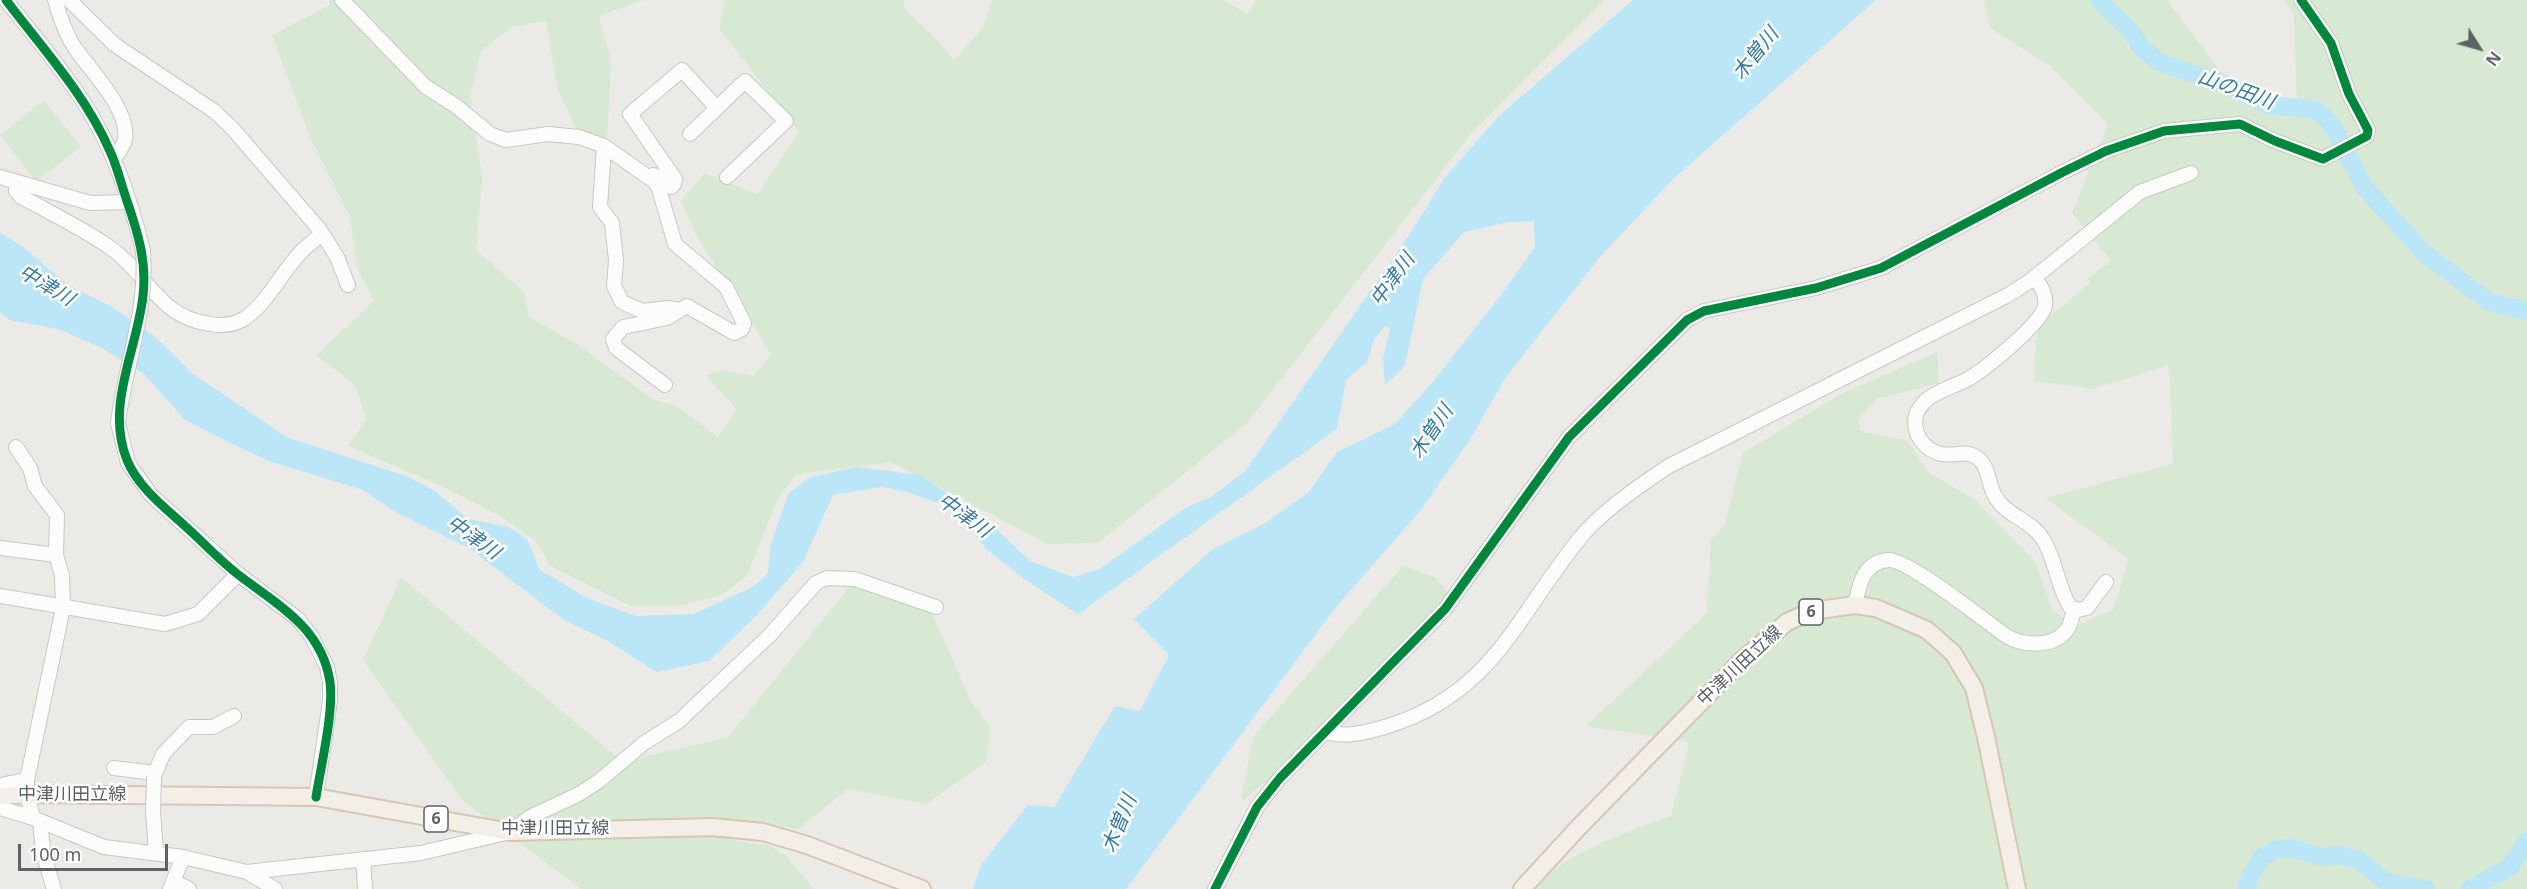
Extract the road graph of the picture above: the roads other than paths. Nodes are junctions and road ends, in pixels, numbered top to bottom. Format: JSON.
{"nodes":[{"id":1,"x":6,"y":0,"type":"edge"},
{"id":2,"x":55,"y":0,"type":"edge"},
{"id":3,"x":69,"y":0,"type":"edge"},
{"id":4,"x":342,"y":0,"type":"edge"},
{"id":5,"x":2301,"y":0,"type":"edge"},
{"id":6,"x":717,"y":108,"type":"junction"},
{"id":7,"x":690,"y":134,"type":"dead end"},
{"id":8,"x":604,"y":146,"type":"junction"},
{"id":9,"x":114,"y":159,"type":"junction"},
{"id":10,"x":2191,"y":173,"type":"dead end"},
{"id":11,"x":644,"y":174,"type":"junction"},
{"id":12,"x":0,"y":177,"type":"edge"},
{"id":13,"x":727,"y":177,"type":"dead end"},
{"id":14,"x":17,"y":183,"type":"junction"},
{"id":15,"x":128,"y":202,"type":"junction"},
{"id":16,"x":322,"y":233,"type":"junction"},
{"id":17,"x":2034,"y":277,"type":"junction"},
{"id":18,"x":348,"y":285,"type":"dead end"},
{"id":19,"x":680,"y":310,"type":"junction"},
{"id":20,"x":665,"y":385,"type":"dead end"},
{"id":21,"x":16,"y":447,"type":"dead end"},
{"id":22,"x":0,"y":548,"type":"edge"},
{"id":23,"x":56,"y":555,"type":"junction"},
{"id":24,"x":238,"y":574,"type":"junction"},
{"id":25,"x":2106,"y":582,"type":"dead end"},
{"id":26,"x":0,"y":596,"type":"edge"},
{"id":27,"x":1855,"y":605,"type":"junction"},
{"id":28,"x":936,"y":607,"type":"dead end"},
{"id":29,"x":63,"y":608,"type":"junction"},
{"id":30,"x":2074,"y":609,"type":"junction"},
{"id":31,"x":234,"y":716,"type":"dead end"},
{"id":32,"x":1326,"y":732,"type":"junction"},
{"id":33,"x":114,"y":768,"type":"dead end"},
{"id":34,"x":154,"y":775,"type":"junction"},
{"id":35,"x":0,"y":785,"type":"edge"},
{"id":36,"x":27,"y":787,"type":"junction"},
{"id":37,"x":0,"y":796,"type":"edge"},
{"id":38,"x":316,"y":797,"type":"junction"},
{"id":39,"x":0,"y":807,"type":"edge"},
{"id":40,"x":36,"y":821,"type":"junction"},
{"id":41,"x":510,"y":832,"type":"junction"},
{"id":42,"x":156,"y":853,"type":"junction"},
{"id":43,"x":183,"y":858,"type":"junction"},
{"id":44,"x":363,"y":859,"type":"junction"},
{"id":45,"x":247,"y":872,"type":"junction"},
{"id":46,"x":172,"y":885,"type":"edge"},
{"id":47,"x":54,"y":889,"type":"edge"},
{"id":48,"x":189,"y":889,"type":"edge"},
{"id":49,"x":275,"y":889,"type":"edge"},
{"id":50,"x":364,"y":889,"type":"edge"},
{"id":51,"x":922,"y":889,"type":"edge"},
{"id":52,"x":1215,"y":889,"type":"edge"},
{"id":53,"x":1522,"y":889,"type":"edge"},
{"id":54,"x":2017,"y":889,"type":"edge"}],
"edges":[{"from":1,"to":9,"type":"street"},
{"from":2,"to":9,"type":"street"},
{"from":3,"to":16,"type":"street"},
{"from":4,"to":8,"type":"street"},
{"from":5,"to":32,"type":"street"},
{"from":6,"to":7,"type":"street"},
{"from":6,"to":11,"type":"street"},
{"from":6,"to":13,"type":"street"},
{"from":8,"to":11,"type":"street"},
{"from":8,"to":19,"type":"street"},
{"from":9,"to":15,"type":"street"},
{"from":10,"to":17,"type":"street"},
{"from":11,"to":19,"type":"street"},
{"from":12,"to":14,"type":"street"},
{"from":14,"to":15,"type":"street"},
{"from":14,"to":16,"type":"street"},
{"from":15,"to":24,"type":"street","bridge":true},
{"from":16,"to":18,"type":"street"},
{"from":17,"to":30,"type":"street"},
{"from":17,"to":32,"type":"street"},
{"from":19,"to":20,"type":"street"},
{"from":21,"to":23,"type":"street"},
{"from":22,"to":23,"type":"street"},
{"from":23,"to":29,"type":"street"},
{"from":24,"to":29,"type":"street"},
{"from":24,"to":38,"type":"street"},
{"from":25,"to":30,"type":"street"},
{"from":26,"to":29,"type":"street"},
{"from":27,"to":30,"type":"street"},
{"from":27,"to":53,"type":"main road","name":"中津川田立線","number":"6"},
{"from":27,"to":54,"type":"main road","name":"中津川田立線","number":"6"},
{"from":28,"to":41,"type":"street"},
{"from":29,"to":36,"type":"street"},
{"from":31,"to":34,"type":"street"},
{"from":32,"to":52,"type":"street"},
{"from":33,"to":34,"type":"street"},
{"from":34,"to":42,"type":"street","bridge":true},
{"from":35,"to":36,"type":"street"},
{"from":36,"to":37,"type":"main road","name":"中津川田立線","number":"6"},
{"from":36,"to":38,"type":"main road","name":"中津川田立線","number":"6"},
{"from":36,"to":39,"type":"street"},
{"from":36,"to":40,"type":"street"},
{"from":38,"to":41,"type":"main road","name":"中津川田立線","number":"6"},
{"from":39,"to":40,"type":"street"},
{"from":40,"to":42,"type":"street"},
{"from":40,"to":47,"type":"street"},
{"from":41,"to":44,"type":"street"},
{"from":41,"to":51,"type":"main road","name":"中津川田立線","number":"6"},
{"from":42,"to":43,"type":"street"},
{"from":43,"to":45,"type":"street"},
{"from":43,"to":46,"type":"street"},
{"from":44,"to":45,"type":"street"},
{"from":44,"to":50,"type":"street"},
{"from":45,"to":49,"type":"street"},
{"from":46,"to":48,"type":"street"}]}
